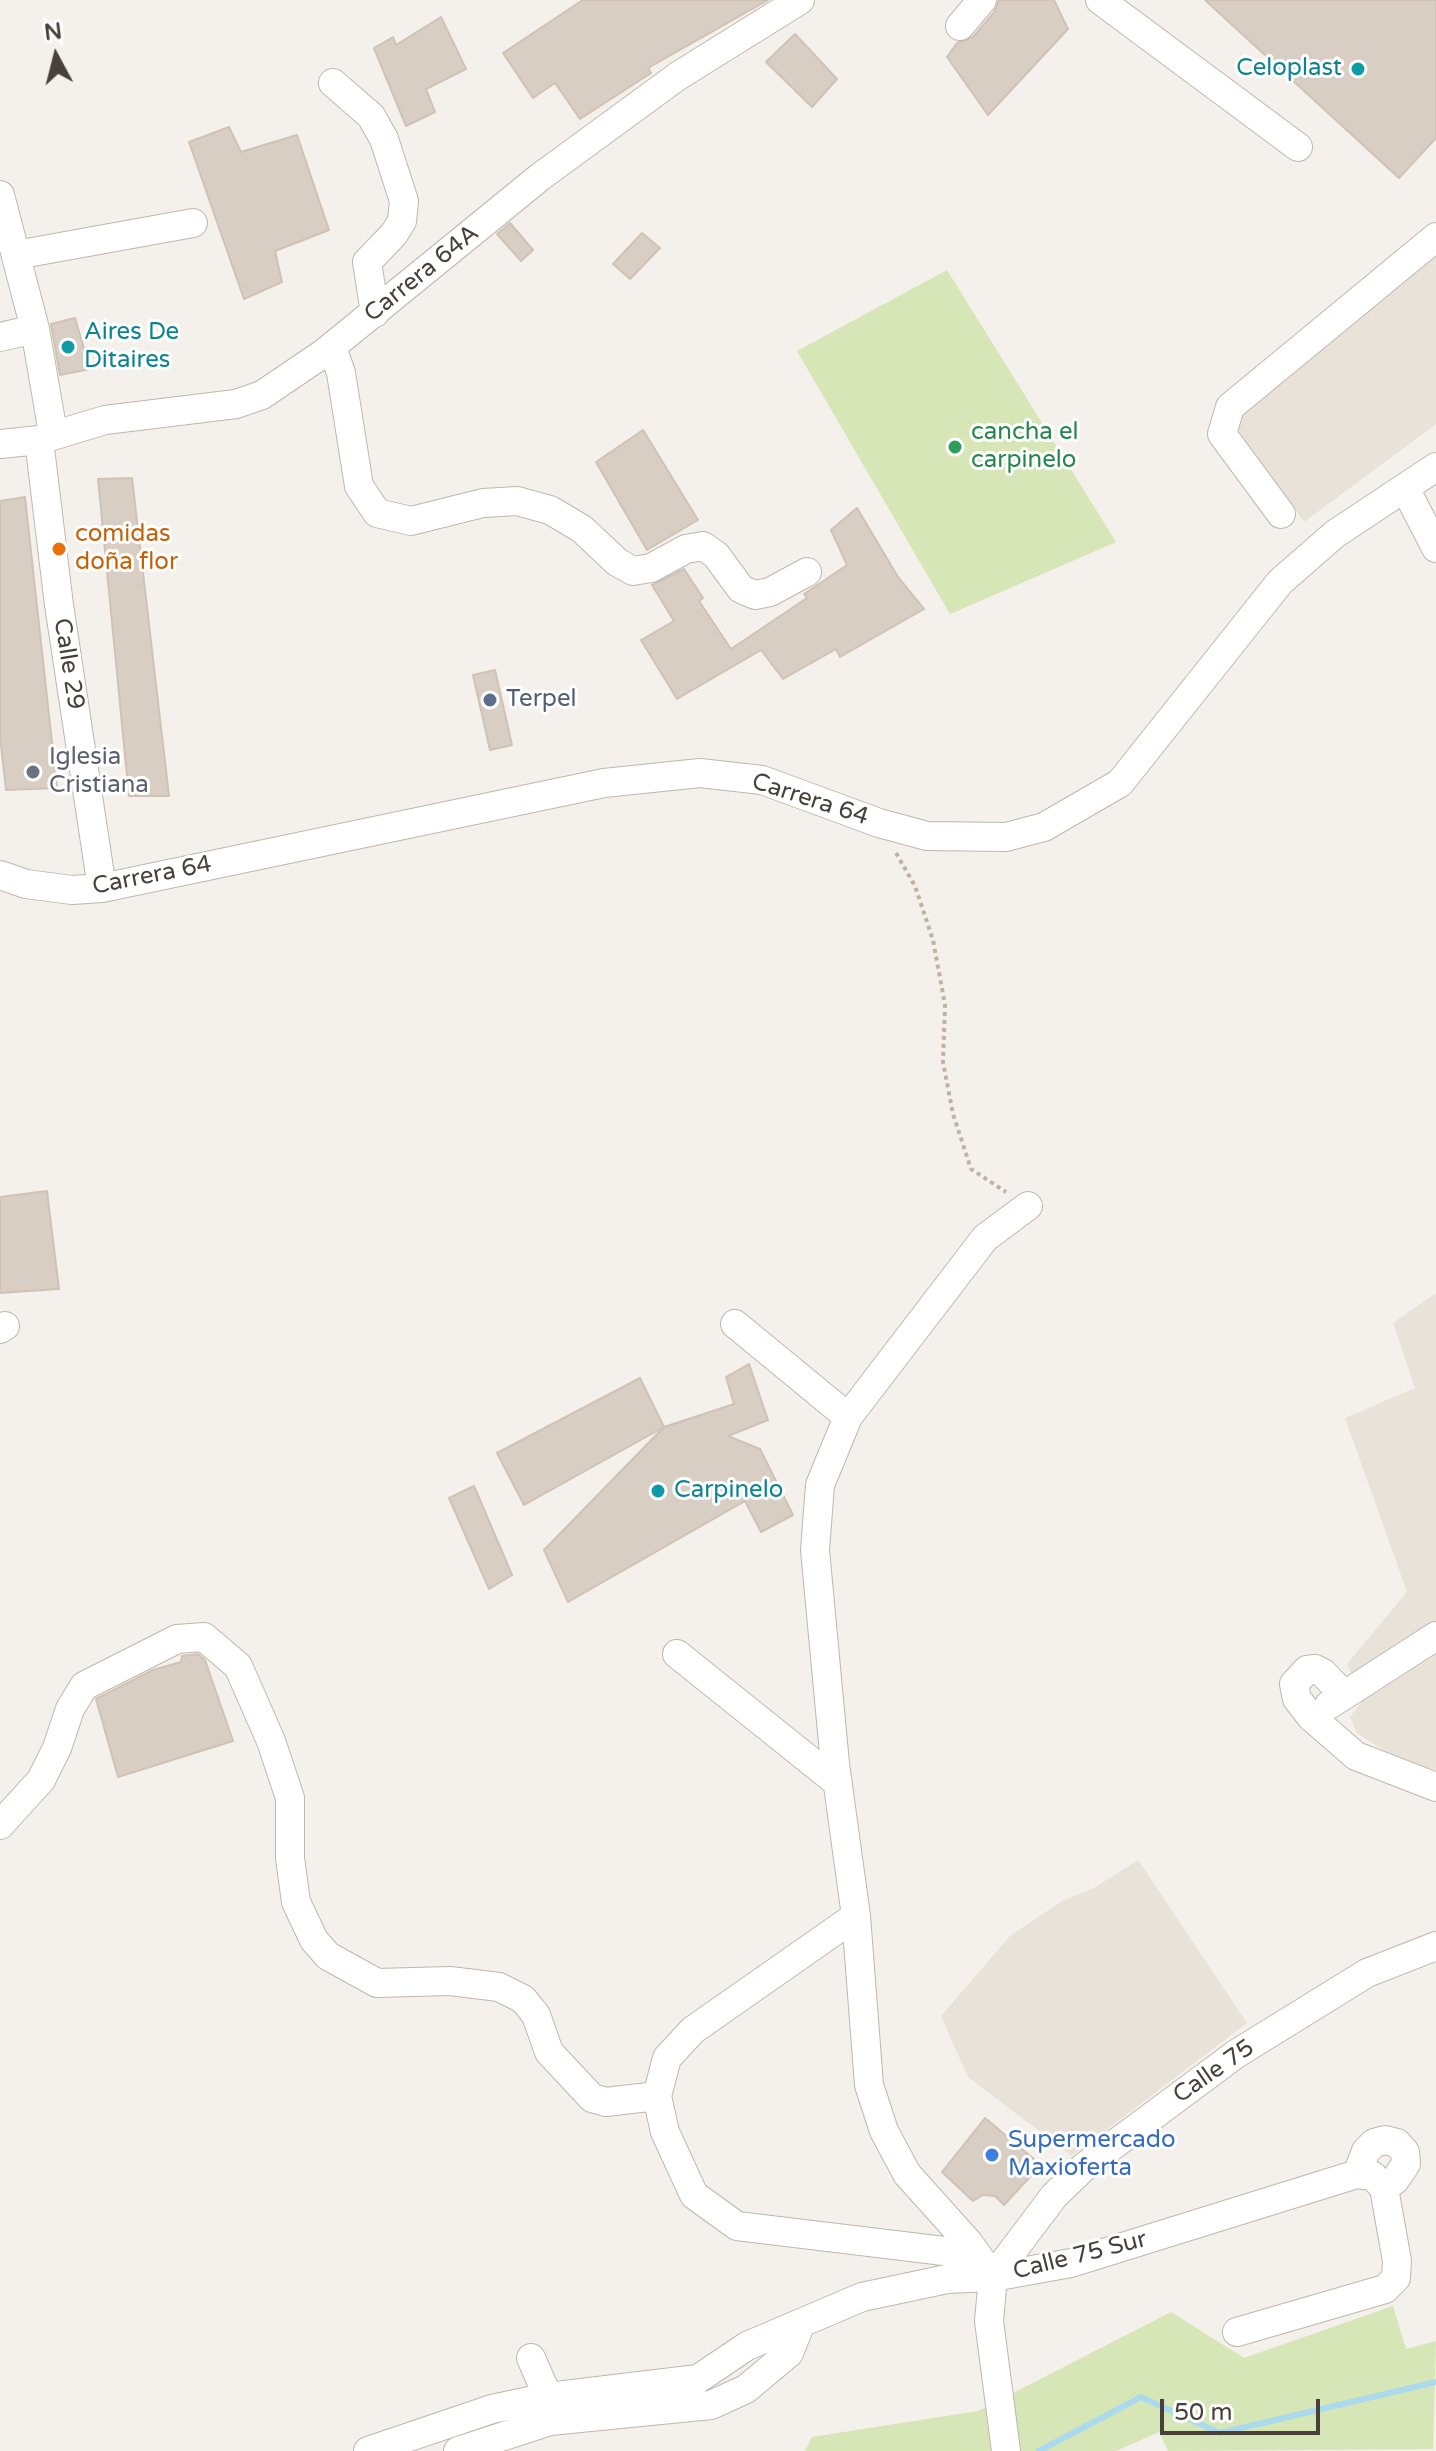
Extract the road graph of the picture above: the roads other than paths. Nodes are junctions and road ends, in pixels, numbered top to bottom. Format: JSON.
{"nodes":[{"id":1,"x":800,"y":0,"type":"edge"},
{"id":2,"x":982,"y":0,"type":"edge"},
{"id":3,"x":1100,"y":0,"type":"edge"},
{"id":4,"x":960,"y":26,"type":"dead end"},
{"id":5,"x":333,"y":83,"type":"dead end"},
{"id":6,"x":1298,"y":147,"type":"dead end"},
{"id":7,"x":0,"y":195,"type":"edge"},
{"id":8,"x":193,"y":223,"type":"dead end"},
{"id":9,"x":1436,"y":237,"type":"edge"},
{"id":10,"x":16,"y":255,"type":"junction"},
{"id":11,"x":375,"y":313,"type":"junction"},
{"id":12,"x":35,"y":329,"type":"junction"},
{"id":13,"x":0,"y":337,"type":"edge"},
{"id":14,"x":332,"y":347,"type":"junction"},
{"id":15,"x":46,"y":436,"type":"junction"},
{"id":16,"x":0,"y":444,"type":"edge"},
{"id":17,"x":1436,"y":467,"type":"edge"},
{"id":18,"x":1406,"y":490,"type":"junction"},
{"id":19,"x":1281,"y":514,"type":"dead end"},
{"id":20,"x":1436,"y":548,"type":"edge"},
{"id":21,"x":807,"y":572,"type":"dead end"},
{"id":22,"x":0,"y":875,"type":"edge"},
{"id":23,"x":102,"y":888,"type":"junction"},
{"id":24,"x":1028,"y":1206,"type":"road end"},
{"id":25,"x":735,"y":1324,"type":"dead end"},
{"id":26,"x":848,"y":1417,"type":"junction"},
{"id":27,"x":1436,"y":1636,"type":"edge"},
{"id":28,"x":677,"y":1654,"type":"dead end"},
{"id":29,"x":1344,"y":1695,"type":"junction"},
{"id":30,"x":1311,"y":1717,"type":"junction"},
{"id":31,"x":838,"y":1783,"type":"junction"},
{"id":32,"x":1436,"y":1787,"type":"edge"},
{"id":33,"x":0,"y":1825,"type":"edge"},
{"id":34,"x":856,"y":1916,"type":"junction"},
{"id":35,"x":1436,"y":1946,"type":"edge"},
{"id":36,"x":657,"y":2096,"type":"junction"},
{"id":37,"x":1357,"y":2174,"type":"junction"},
{"id":38,"x":1384,"y":2188,"type":"junction"},
{"id":39,"x":985,"y":2266,"type":"junction"},
{"id":40,"x":801,"y":2323,"type":"junction"},
{"id":41,"x":1237,"y":2332,"type":"dead end"},
{"id":42,"x":531,"y":2358,"type":"dead end"},
{"id":43,"x":719,"y":2365,"type":"junction"},
{"id":44,"x":746,"y":2389,"type":"junction"},
{"id":45,"x":548,"y":2397,"type":"junction"},
{"id":46,"x":1005,"y":2447,"type":"edge"},
{"id":47,"x":368,"y":2451,"type":"edge"},
{"id":48,"x":458,"y":2451,"type":"edge"}],
"edges":[{"from":1,"to":11,"type":"street","name":"Carrera 64A"},
{"from":2,"to":4,"type":"street"},
{"from":3,"to":6,"type":"street"},
{"from":5,"to":11,"type":"street"},
{"from":7,"to":10,"type":"street","name":"Calle 29"},
{"from":8,"to":10,"type":"street"},
{"from":9,"to":19,"type":"street"},
{"from":10,"to":12,"type":"street","name":"Calle 29"},
{"from":11,"to":14,"type":"street","name":"Carrera 64A"},
{"from":12,"to":13,"type":"street"},
{"from":12,"to":15,"type":"street","name":"Calle 29"},
{"from":14,"to":15,"type":"street","name":"Carrera 64A"},
{"from":14,"to":21,"type":"street"},
{"from":15,"to":16,"type":"street","name":"Carrera 64A"},
{"from":15,"to":23,"type":"street","name":"Calle 29"},
{"from":17,"to":18,"type":"street","name":"Carrera 64"},
{"from":18,"to":20,"type":"street"},
{"from":18,"to":23,"type":"street","name":"Carrera 64"},
{"from":22,"to":23,"type":"street","name":"Carrera 64"},
{"from":24,"to":26,"type":"street"},
{"from":25,"to":26,"type":"street"},
{"from":26,"to":31,"type":"street"},
{"from":27,"to":29,"type":"street"},
{"from":28,"to":31,"type":"street"},
{"from":29,"to":30,"type":"street"},
{"from":29,"to":30,"type":"street"},
{"from":30,"to":32,"type":"street"},
{"from":31,"to":34,"type":"street"},
{"from":33,"to":36,"type":"street"},
{"from":34,"to":36,"type":"street"},
{"from":34,"to":39,"type":"street"},
{"from":35,"to":39,"type":"street","name":"Calle 75"},
{"from":36,"to":39,"type":"street"},
{"from":37,"to":38,"type":"street"},
{"from":37,"to":38,"type":"street"},
{"from":37,"to":39,"type":"street","name":"Calle 75 Sur"},
{"from":38,"to":41,"type":"street"},
{"from":39,"to":40,"type":"street","name":"Calle 75 Sur"},
{"from":39,"to":46,"type":"street"},
{"from":40,"to":43,"type":"street","name":"Calle 75 Sur"},
{"from":40,"to":44,"type":"street"},
{"from":42,"to":45,"type":"street"},
{"from":43,"to":44,"type":"street"},
{"from":43,"to":45,"type":"street","name":"Calle 75 Sur"},
{"from":44,"to":48,"type":"street"},
{"from":45,"to":47,"type":"street","name":"Calle 75 Sur"}]}
